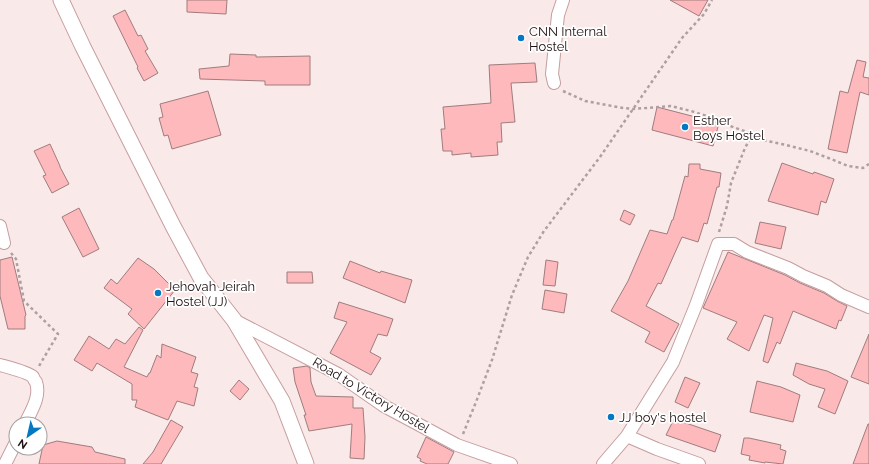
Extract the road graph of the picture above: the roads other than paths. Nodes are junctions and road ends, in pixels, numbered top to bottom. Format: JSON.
{"nodes":[{"id":1,"x":61,"y":0,"type":"edge"},
{"id":2,"x":563,"y":0,"type":"edge"},
{"id":3,"x":554,"y":83,"type":"road end"},
{"id":4,"x":0,"y":226,"type":"edge"},
{"id":5,"x":4,"y":243,"type":"road end"},
{"id":6,"x":869,"y":308,"type":"edge"},
{"id":7,"x":234,"y":320,"type":"junction"},
{"id":8,"x":0,"y":365,"type":"edge"},
{"id":9,"x":29,"y":416,"type":"edge"},
{"id":10,"x":627,"y":436,"type":"junction"},
{"id":11,"x":306,"y":464,"type":"edge"},
{"id":12,"x":511,"y":464,"type":"edge"},
{"id":13,"x":603,"y":464,"type":"edge"},
{"id":14,"x":699,"y":464,"type":"edge"}],
"edges":[{"from":1,"to":7,"type":"street"},
{"from":2,"to":3,"type":"street"},
{"from":4,"to":5,"type":"street"},
{"from":6,"to":10,"type":"street"},
{"from":7,"to":11,"type":"street"},
{"from":7,"to":12,"type":"street","name":"Road to Victory Hostel"},
{"from":8,"to":9,"type":"street"},
{"from":10,"to":13,"type":"street"},
{"from":10,"to":14,"type":"street"}]}
